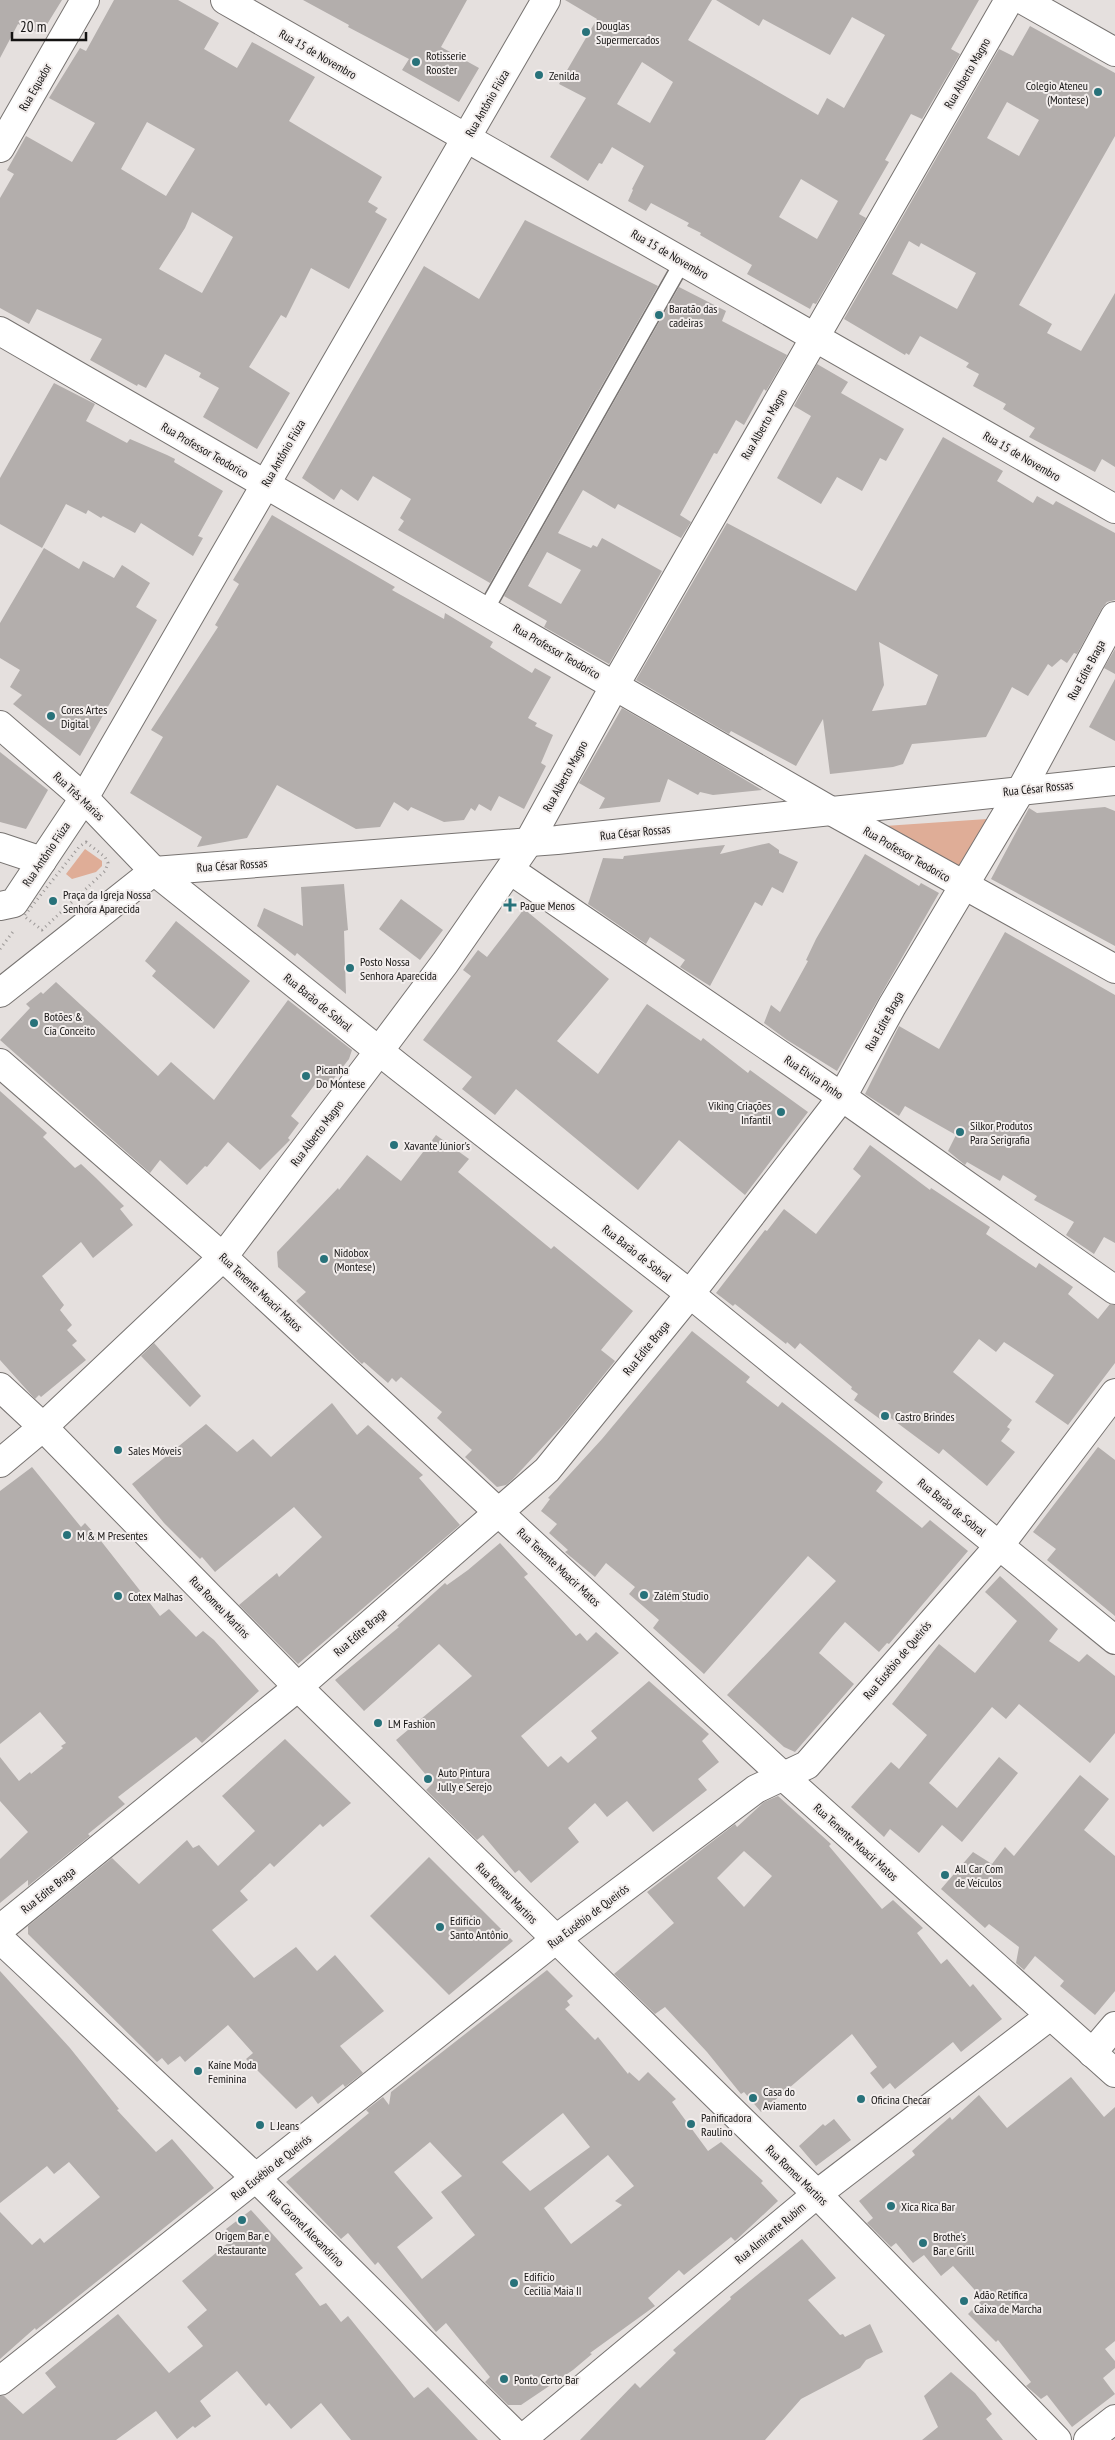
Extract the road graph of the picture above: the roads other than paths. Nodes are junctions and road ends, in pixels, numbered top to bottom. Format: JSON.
{"nodes":[{"id":1,"x":85,"y":0,"type":"edge"},
{"id":2,"x":225,"y":0,"type":"edge"},
{"id":3,"x":546,"y":0,"type":"edge"},
{"id":4,"x":1009,"y":0,"type":"edge"},
{"id":5,"x":1023,"y":0,"type":"edge"},
{"id":6,"x":1115,"y":52,"type":"edge"},
{"id":7,"x":466,"y":138,"type":"junction"},
{"id":8,"x":0,"y":148,"type":"edge"},
{"id":9,"x":683,"y":262,"type":"junction"},
{"id":10,"x":0,"y":330,"type":"edge"},
{"id":11,"x":814,"y":336,"type":"junction"},
{"id":12,"x":264,"y":485,"type":"junction"},
{"id":13,"x":1115,"y":510,"type":"edge"},
{"id":14,"x":485,"y":610,"type":"junction"},
{"id":15,"x":1115,"y":616,"type":"edge"},
{"id":16,"x":615,"y":685,"type":"junction"},
{"id":17,"x":0,"y":725,"type":"edge"},
{"id":18,"x":1115,"y":781,"type":"edge"},
{"id":19,"x":1021,"y":790,"type":"junction"},
{"id":20,"x":84,"y":798,"type":"junction"},
{"id":21,"x":833,"y":812,"type":"junction"},
{"id":22,"x":528,"y":843,"type":"junction"},
{"id":23,"x":0,"y":847,"type":"edge"},
{"id":24,"x":42,"y":861,"type":"junction"},
{"id":25,"x":510,"y":870,"type":"junction"},
{"id":26,"x":154,"y":871,"type":"junction"},
{"id":27,"x":964,"y":886,"type":"junction"},
{"id":28,"x":13,"y":908,"type":"edge"},
{"id":29,"x":1115,"y":969,"type":"edge"},
{"id":30,"x":0,"y":993,"type":"edge"},
{"id":31,"x":379,"y":1051,"type":"junction"},
{"id":32,"x":0,"y":1062,"type":"edge"},
{"id":33,"x":842,"y":1097,"type":"junction"},
{"id":34,"x":223,"y":1257,"type":"junction"},
{"id":35,"x":1115,"y":1290,"type":"edge"},
{"id":36,"x":690,"y":1294,"type":"junction"},
{"id":37,"x":0,"y":1387,"type":"edge"},
{"id":38,"x":1115,"y":1393,"type":"edge"},
{"id":39,"x":43,"y":1427,"type":"junction"},
{"id":40,"x":0,"y":1463,"type":"edge"},
{"id":41,"x":500,"y":1512,"type":"junction"},
{"id":42,"x":999,"y":1546,"type":"junction"},
{"id":43,"x":1115,"y":1640,"type":"edge"},
{"id":44,"x":298,"y":1687,"type":"junction"},
{"id":45,"x":784,"y":1777,"type":"junction"},
{"id":46,"x":0,"y":1929,"type":"edge"},
{"id":47,"x":0,"y":1939,"type":"edge"},
{"id":48,"x":555,"y":1940,"type":"junction"},
{"id":49,"x":1050,"y":2016,"type":"junction"},
{"id":50,"x":1115,"y":2026,"type":"edge"},
{"id":51,"x":1092,"y":2053,"type":"junction"},
{"id":52,"x":1115,"y":2074,"type":"edge"},
{"id":53,"x":257,"y":2179,"type":"junction"},
{"id":54,"x":817,"y":2194,"type":"junction"},
{"id":55,"x":0,"y":2381,"type":"edge"},
{"id":56,"x":1115,"y":2419,"type":"edge"},
{"id":57,"x":521,"y":2440,"type":"edge"},
{"id":58,"x":1057,"y":2440,"type":"edge"},
{"id":59,"x":1088,"y":2440,"type":"edge"}],
"edges":[{"from":1,"to":8,"type":"street","name":"Rua Equador"},
{"from":2,"to":7,"type":"street","name":"Rua 15 de Novembro"},
{"from":3,"to":7,"type":"street","name":"Rua Antônio Fiúza"},
{"from":4,"to":11,"type":"street","name":"Rua Alberto Magno"},
{"from":5,"to":6,"type":"street"},
{"from":7,"to":9,"type":"street","name":"Rua 15 de Novembro"},
{"from":7,"to":12,"type":"street","name":"Rua Antônio Fiúza"},
{"from":9,"to":11,"type":"street","name":"Rua 15 de Novembro"},
{"from":9,"to":14,"type":"lane"},
{"from":10,"to":12,"type":"street","name":"Rua Professor Teodorico"},
{"from":11,"to":13,"type":"street","name":"Rua 15 de Novembro"},
{"from":11,"to":16,"type":"street","name":"Rua Alberto Magno"},
{"from":12,"to":14,"type":"street","name":"Rua Professor Teodorico"},
{"from":12,"to":20,"type":"street","name":"Rua Antônio Fiúza"},
{"from":14,"to":16,"type":"street","name":"Rua Professor Teodorico"},
{"from":15,"to":19,"type":"street","name":"Rua Edite Braga"},
{"from":16,"to":21,"type":"street","name":"Rua Professor Teodorico"},
{"from":16,"to":22,"type":"street","name":"Rua Alberto Magno"},
{"from":17,"to":20,"type":"street","name":"Rua Três Marias"},
{"from":18,"to":19,"type":"street","name":"Rua César Rossas"},
{"from":19,"to":21,"type":"street","name":"Rua César Rossas"},
{"from":19,"to":27,"type":"street","name":"Rua Edite Braga"},
{"from":20,"to":24,"type":"street","name":"Rua Antônio Fiúza"},
{"from":20,"to":26,"type":"street","name":"Rua Três Marias"},
{"from":21,"to":22,"type":"street","name":"Rua César Rossas"},
{"from":21,"to":27,"type":"street","name":"Rua Professor Teodorico"},
{"from":22,"to":25,"type":"street","name":"Rua Alberto Magno"},
{"from":22,"to":26,"type":"street","name":"Rua César Rossas"},
{"from":23,"to":24,"type":"street"},
{"from":24,"to":28,"type":"street","name":"Rua Antônio Fiúza"},
{"from":25,"to":31,"type":"street","name":"Rua Alberto Magno"},
{"from":25,"to":33,"type":"street","name":"Rua Elvira Pinho"},
{"from":26,"to":30,"type":"street"},
{"from":26,"to":31,"type":"street","name":"Rua Barão de Sobral"},
{"from":27,"to":29,"type":"street","name":"Rua Professor Teodorico"},
{"from":27,"to":33,"type":"street","name":"Rua Edite Braga"},
{"from":31,"to":34,"type":"street","name":"Rua Alberto Magno"},
{"from":31,"to":36,"type":"street","name":"Rua Barão de Sobral"},
{"from":32,"to":34,"type":"street","name":"Rua Tenente Moacir Matos"},
{"from":33,"to":35,"type":"street","name":"Rua Elvira Pinho"},
{"from":33,"to":36,"type":"street","name":"Rua Edite Braga"},
{"from":34,"to":39,"type":"street","name":"Rua Alberto Magno"},
{"from":34,"to":41,"type":"street","name":"Rua Tenente Moacir Matos"},
{"from":36,"to":41,"type":"street","name":"Rua Edite Braga"},
{"from":36,"to":42,"type":"street","name":"Rua Barão de Sobral"},
{"from":37,"to":39,"type":"street","name":"Rua Romeu Martins"},
{"from":38,"to":42,"type":"street","name":"Rua Eusébio de Queirós"},
{"from":39,"to":40,"type":"street","name":"Rua Alberto Magno"},
{"from":39,"to":44,"type":"street","name":"Rua Romeu Martins"},
{"from":41,"to":44,"type":"street","name":"Rua Edite Braga"},
{"from":41,"to":45,"type":"street","name":"Rua Tenente Moacir Matos"},
{"from":42,"to":43,"type":"street","name":"Rua Barão de Sobral"},
{"from":42,"to":45,"type":"street","name":"Rua Eusébio de Queirós"},
{"from":44,"to":46,"type":"street","name":"Rua Edite Braga"},
{"from":44,"to":48,"type":"street","name":"Rua Romeu Martins"},
{"from":45,"to":48,"type":"street","name":"Rua Eusébio de Queirós"},
{"from":45,"to":49,"type":"street","name":"Rua Tenente Moacir Matos"},
{"from":47,"to":53,"type":"street","name":"Rua Coronel Alexandrino"},
{"from":48,"to":53,"type":"street","name":"Rua Eusébio de Queirós"},
{"from":48,"to":54,"type":"street","name":"Rua Romeu Martins"},
{"from":49,"to":51,"type":"street","name":"Rua Tenente Moacir Matos"},
{"from":49,"to":54,"type":"street","name":"Rua Almirante Rubim"},
{"from":50,"to":51,"type":"street"},
{"from":51,"to":52,"type":"street","name":"Rua Tenente Moacir Matos"},
{"from":53,"to":55,"type":"street","name":"Rua Eusébio de Queirós"},
{"from":53,"to":57,"type":"street","name":"Rua Coronel Alexandrino"},
{"from":54,"to":57,"type":"street","name":"Rua Almirante Rubim"},
{"from":54,"to":58,"type":"street","name":"Rua Romeu Martins"},
{"from":56,"to":59,"type":"street"}]}
